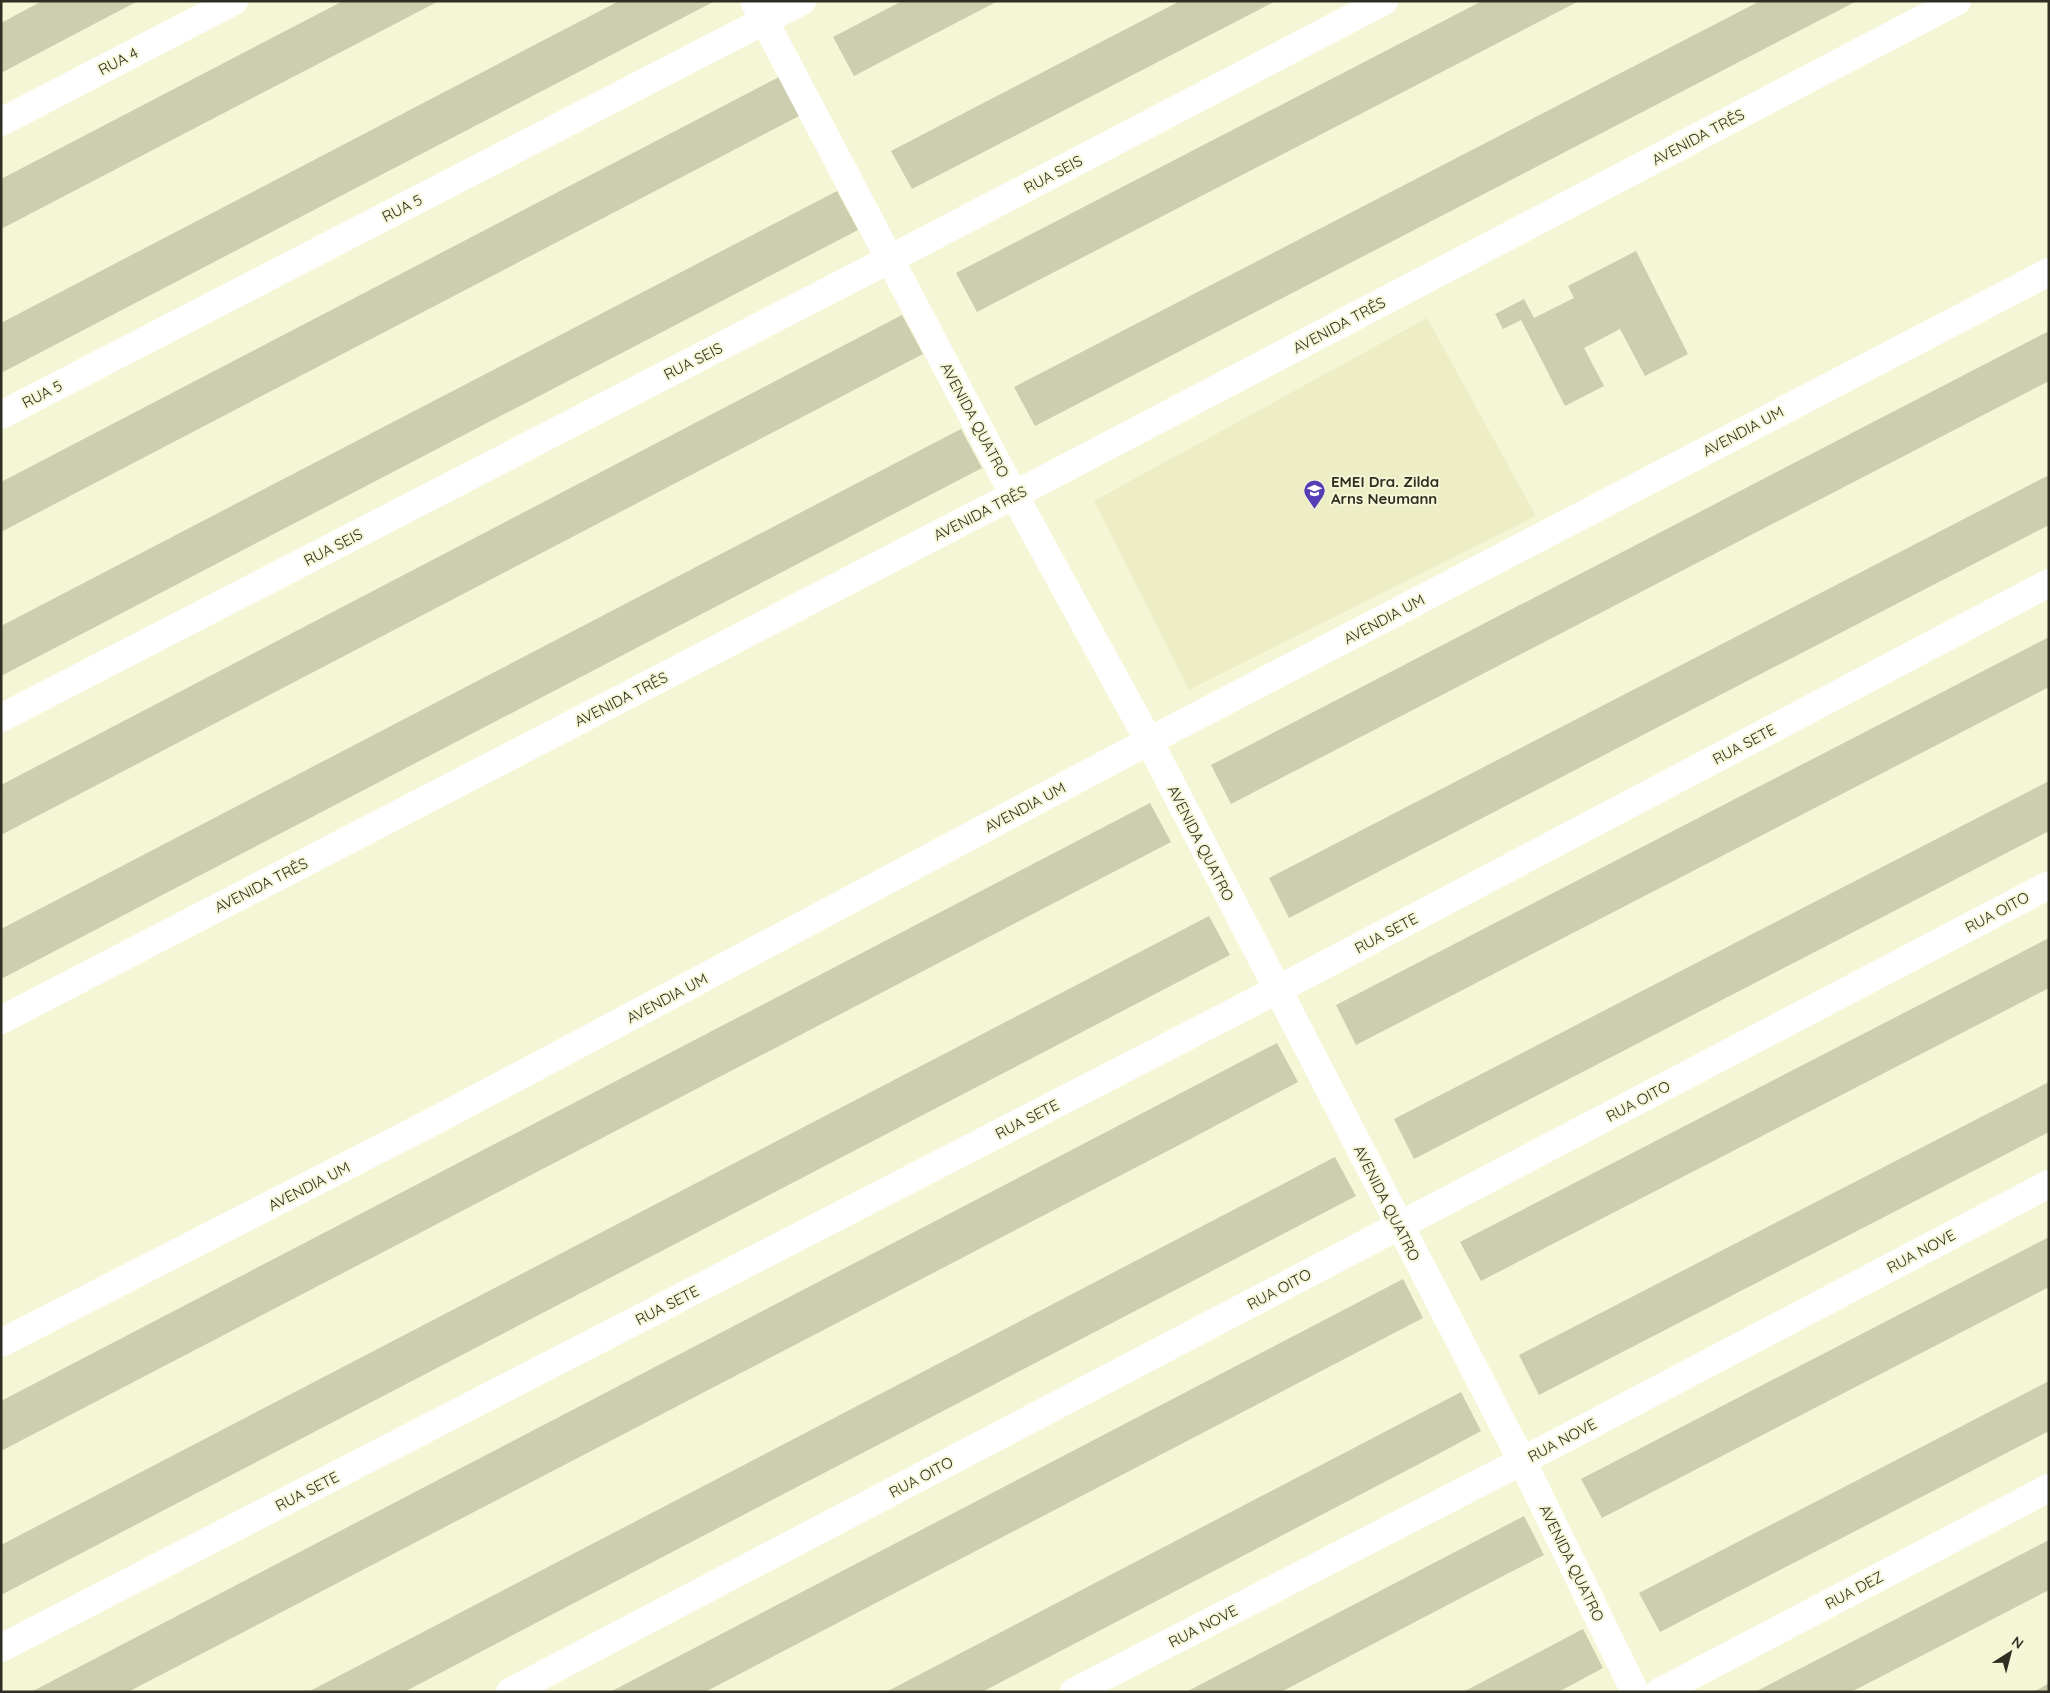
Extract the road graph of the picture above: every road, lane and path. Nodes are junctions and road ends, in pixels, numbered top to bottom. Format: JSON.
{"nodes":[{"id":1,"x":234,"y":1,"type":"edge"},
{"id":2,"x":802,"y":1,"type":"edge"},
{"id":3,"x":1384,"y":1,"type":"edge"},
{"id":4,"x":1957,"y":1,"type":"edge"},
{"id":5,"x":759,"y":11,"type":"edge"},
{"id":6,"x":1,"y":122,"type":"edge"},
{"id":7,"x":890,"y":259,"type":"junction"},
{"id":8,"x":2049,"y":272,"type":"edge"},
{"id":9,"x":1,"y":415,"type":"edge"},
{"id":10,"x":1014,"y":495,"type":"junction"},
{"id":11,"x":2049,"y":583,"type":"edge"},
{"id":12,"x":1,"y":718,"type":"edge"},
{"id":13,"x":1149,"y":742,"type":"junction"},
{"id":14,"x":2049,"y":885,"type":"edge"},
{"id":15,"x":1277,"y":990,"type":"junction"},
{"id":16,"x":1,"y":1020,"type":"edge"},
{"id":17,"x":2049,"y":1184,"type":"edge"},
{"id":18,"x":1398,"y":1226,"type":"junction"},
{"id":19,"x":1,"y":1343,"type":"edge"},
{"id":20,"x":1522,"y":1461,"type":"junction"},
{"id":21,"x":2049,"y":1488,"type":"edge"},
{"id":22,"x":1,"y":1648,"type":"edge"},
{"id":23,"x":510,"y":1692,"type":"edge"},
{"id":24,"x":1074,"y":1692,"type":"edge"},
{"id":25,"x":1634,"y":1692,"type":"edge"},
{"id":26,"x":1660,"y":1692,"type":"edge"}],
"edges":[{"from":1,"to":6,"type":"street","name":"RUA 4"},
{"from":2,"to":5,"type":"street","name":"RUA 5"},
{"from":3,"to":7,"type":"street","name":"RUA SEIS"},
{"from":4,"to":10,"type":"street","name":"AVENIDA TRÊS"},
{"from":5,"to":7,"type":"street","name":"AVENIDA QUATRO"},
{"from":5,"to":9,"type":"street","name":"RUA 5"},
{"from":7,"to":10,"type":"street","name":"AVENIDA QUATRO"},
{"from":7,"to":12,"type":"street","name":"RUA SEIS"},
{"from":8,"to":13,"type":"street","name":"AVENDIA UM"},
{"from":10,"to":13,"type":"street","name":"AVENIDA QUATRO"},
{"from":10,"to":16,"type":"street","name":"AVENIDA TRÊS"},
{"from":11,"to":15,"type":"street","name":"RUA SETE"},
{"from":13,"to":15,"type":"street","name":"AVENIDA QUATRO"},
{"from":13,"to":19,"type":"street","name":"AVENDIA UM"},
{"from":14,"to":18,"type":"street","name":"RUA OITO"},
{"from":15,"to":18,"type":"street","name":"AVENIDA QUATRO"},
{"from":15,"to":22,"type":"street","name":"RUA SETE"},
{"from":17,"to":20,"type":"street","name":"RUA NOVE"},
{"from":18,"to":20,"type":"street","name":"AVENIDA QUATRO"},
{"from":18,"to":23,"type":"street","name":"RUA OITO"},
{"from":20,"to":24,"type":"street","name":"RUA NOVE"},
{"from":20,"to":25,"type":"street","name":"AVENIDA QUATRO"},
{"from":21,"to":26,"type":"street","name":"RUA DEZ"}]}
